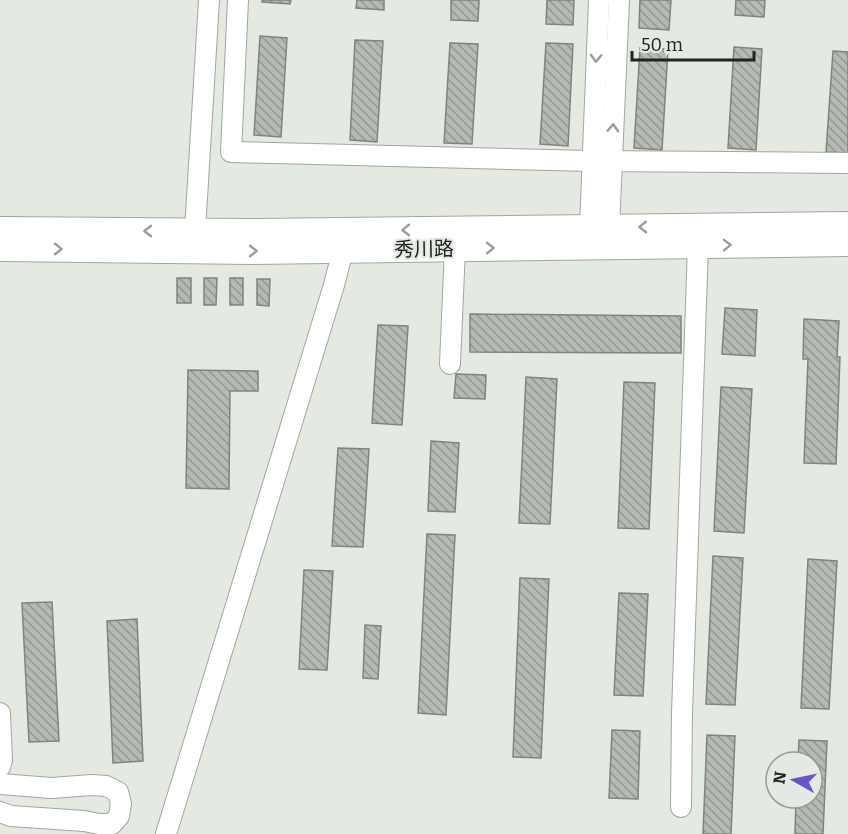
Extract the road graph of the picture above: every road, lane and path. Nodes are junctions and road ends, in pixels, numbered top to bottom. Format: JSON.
{"nodes":[{"id":1,"x":209,"y":0,"type":"edge"},
{"id":2,"x":238,"y":0,"type":"edge"},
{"id":3,"x":599,"y":0,"type":"edge"},
{"id":4,"x":619,"y":0,"type":"edge"},
{"id":5,"x":601,"y":161,"type":"junction"},
{"id":6,"x":848,"y":163,"type":"edge"},
{"id":7,"x":848,"y":225,"type":"edge"},
{"id":8,"x":0,"y":230,"type":"edge"},
{"id":9,"x":195,"y":231,"type":"junction"},
{"id":10,"x":599,"y":234,"type":"junction"},
{"id":11,"x":344,"y":240,"type":"junction"},
{"id":12,"x":848,"y":243,"type":"edge"},
{"id":13,"x":699,"y":245,"type":"junction"},
{"id":14,"x":0,"y":248,"type":"edge"},
{"id":15,"x":455,"y":248,"type":"junction"},
{"id":16,"x":450,"y":364,"type":"dead end"},
{"id":17,"x":0,"y":713,"type":"edge"},
{"id":18,"x":0,"y":767,"type":"edge"},
{"id":19,"x":0,"y":784,"type":"edge"},
{"id":20,"x":681,"y":807,"type":"dead end"},
{"id":21,"x":0,"y":812,"type":"edge"},
{"id":22,"x":21,"y":825,"type":"edge"},
{"id":23,"x":166,"y":834,"type":"edge"}],
"edges":[{"from":1,"to":9,"type":"street"},
{"from":2,"to":5,"type":"street"},
{"from":3,"to":5,"type":"street","one_way":true},
{"from":5,"to":4,"type":"street","one_way":true},
{"from":5,"to":6,"type":"street"},
{"from":5,"to":10,"type":"street"},
{"from":7,"to":10,"type":"main road","name":"秀川路","one_way":true},
{"from":9,"to":8,"type":"main road","name":"秀川路","one_way":true},
{"from":9,"to":11,"type":"main road","name":"秀川路"},
{"from":10,"to":11,"type":"main road","name":"秀川路","one_way":true},
{"from":10,"to":13,"type":"main road","name":"秀川路"},
{"from":15,"to":10,"type":"main road","name":"秀川路","one_way":true},
{"from":14,"to":11,"type":"main road","name":"秀川路","one_way":true},
{"from":11,"to":15,"type":"main road","name":"秀川路"},
{"from":11,"to":23,"type":"street"},
{"from":13,"to":12,"type":"main road","name":"秀川路","one_way":true},
{"from":13,"to":20,"type":"street"},
{"from":15,"to":16,"type":"street"},
{"from":17,"to":18,"type":"street"},
{"from":19,"to":22,"type":"street"},
{"from":21,"to":22,"type":"street"}]}
